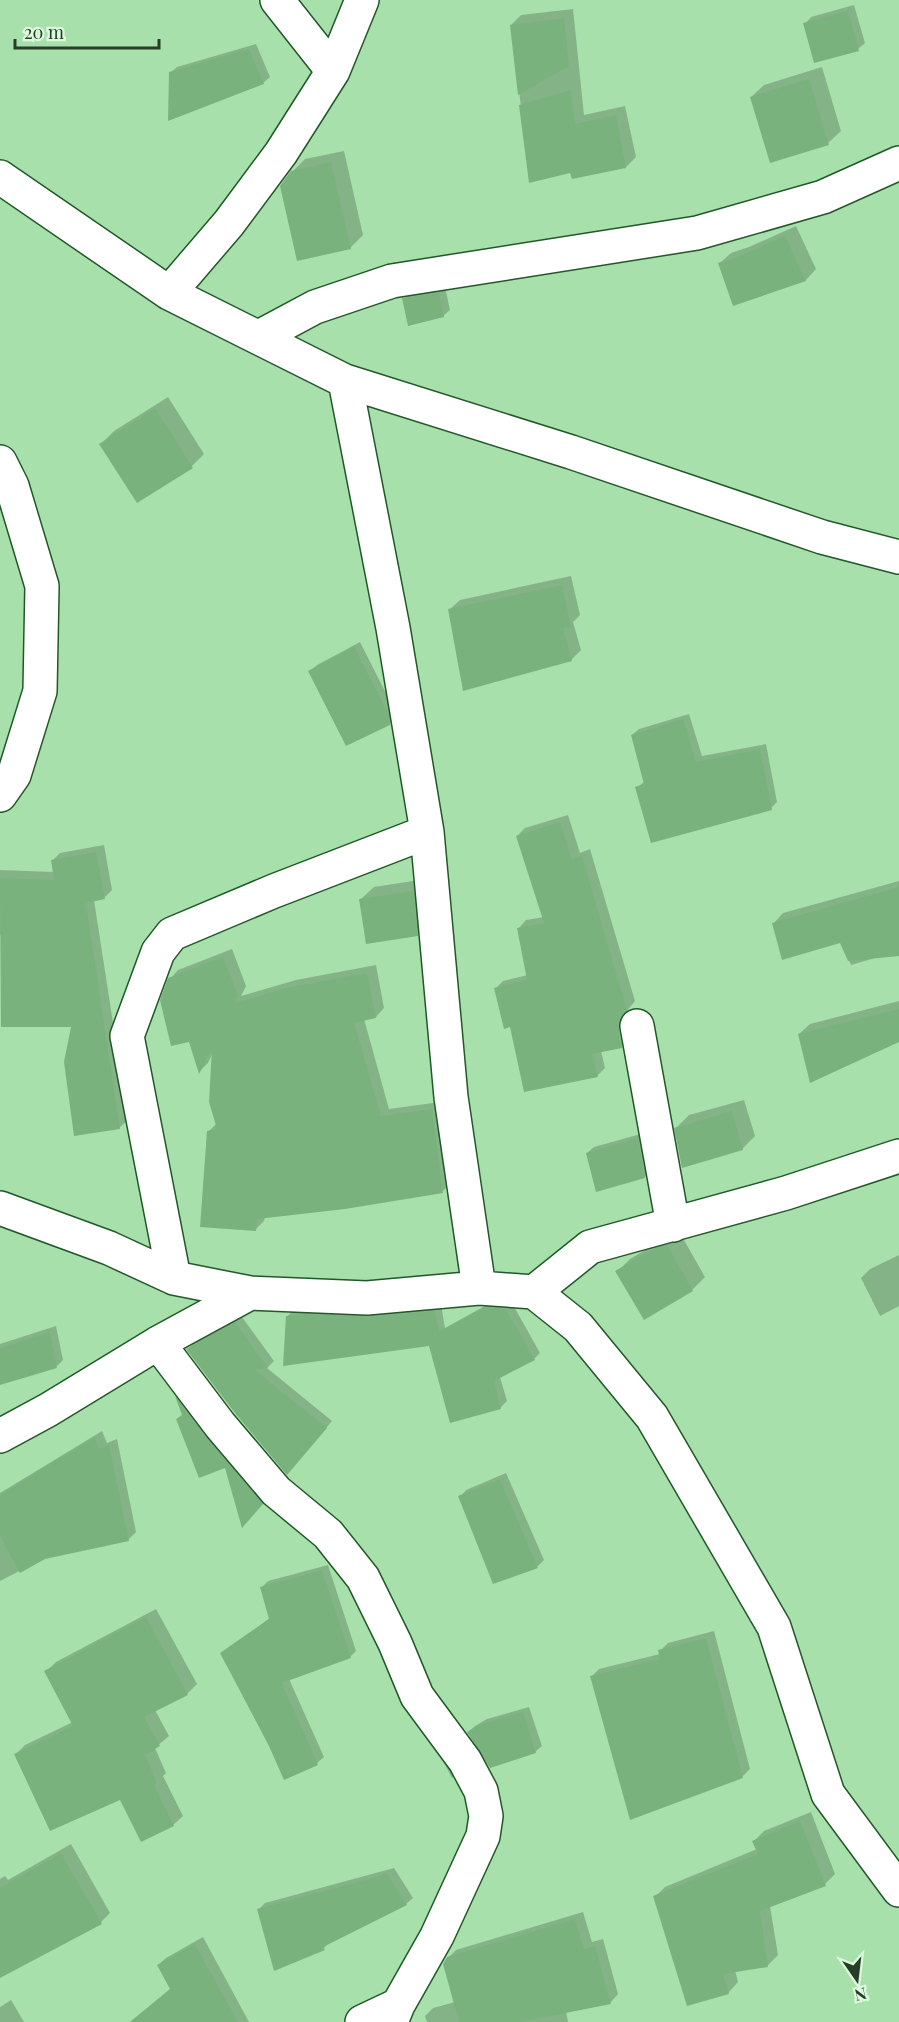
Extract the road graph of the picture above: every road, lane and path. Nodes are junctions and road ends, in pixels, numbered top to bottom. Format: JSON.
{"nodes":[{"id":1,"x":277,"y":0,"type":"edge"},
{"id":2,"x":362,"y":0,"type":"edge"},
{"id":3,"x":333,"y":71,"type":"junction"},
{"id":4,"x":899,"y":163,"type":"edge"},
{"id":5,"x":0,"y":177,"type":"edge"},
{"id":6,"x":169,"y":293,"type":"junction"},
{"id":7,"x":259,"y":337,"type":"junction"},
{"id":8,"x":345,"y":381,"type":"junction"},
{"id":9,"x":0,"y":462,"type":"edge"},
{"id":10,"x":899,"y":557,"type":"edge"},
{"id":11,"x":0,"y":795,"type":"edge"},
{"id":12,"x":427,"y":832,"type":"junction"},
{"id":13,"x":637,"y":1026,"type":"dead end"},
{"id":14,"x":899,"y":1156,"type":"edge"},
{"id":15,"x":0,"y":1208,"type":"edge"},
{"id":16,"x":673,"y":1225,"type":"junction"},
{"id":17,"x":174,"y":1278,"type":"junction"},
{"id":18,"x":479,"y":1288,"type":"junction"},
{"id":19,"x":534,"y":1292,"type":"junction"},
{"id":20,"x":250,"y":1293,"type":"junction"},
{"id":21,"x":158,"y":1343,"type":"junction"},
{"id":22,"x":0,"y":1436,"type":"edge"},
{"id":23,"x":899,"y":1890,"type":"edge"},
{"id":24,"x":394,"y":2013,"type":"edge"},
{"id":25,"x":362,"y":2022,"type":"edge"}],
"edges":[{"from":1,"to":3,"type":"street"},
{"from":2,"to":3,"type":"street"},
{"from":3,"to":6,"type":"street"},
{"from":4,"to":7,"type":"street"},
{"from":5,"to":6,"type":"street"},
{"from":6,"to":7,"type":"street"},
{"from":7,"to":8,"type":"street"},
{"from":8,"to":10,"type":"street"},
{"from":8,"to":12,"type":"street"},
{"from":9,"to":11,"type":"street"},
{"from":12,"to":17,"type":"street"},
{"from":12,"to":18,"type":"street"},
{"from":13,"to":16,"type":"street"},
{"from":14,"to":16,"type":"street"},
{"from":15,"to":17,"type":"street"},
{"from":16,"to":19,"type":"street"},
{"from":17,"to":20,"type":"street"},
{"from":18,"to":19,"type":"street"},
{"from":18,"to":20,"type":"street"},
{"from":19,"to":23,"type":"street"},
{"from":20,"to":21,"type":"street"},
{"from":21,"to":22,"type":"street"},
{"from":21,"to":24,"type":"street"},
{"from":24,"to":25,"type":"street"}]}
